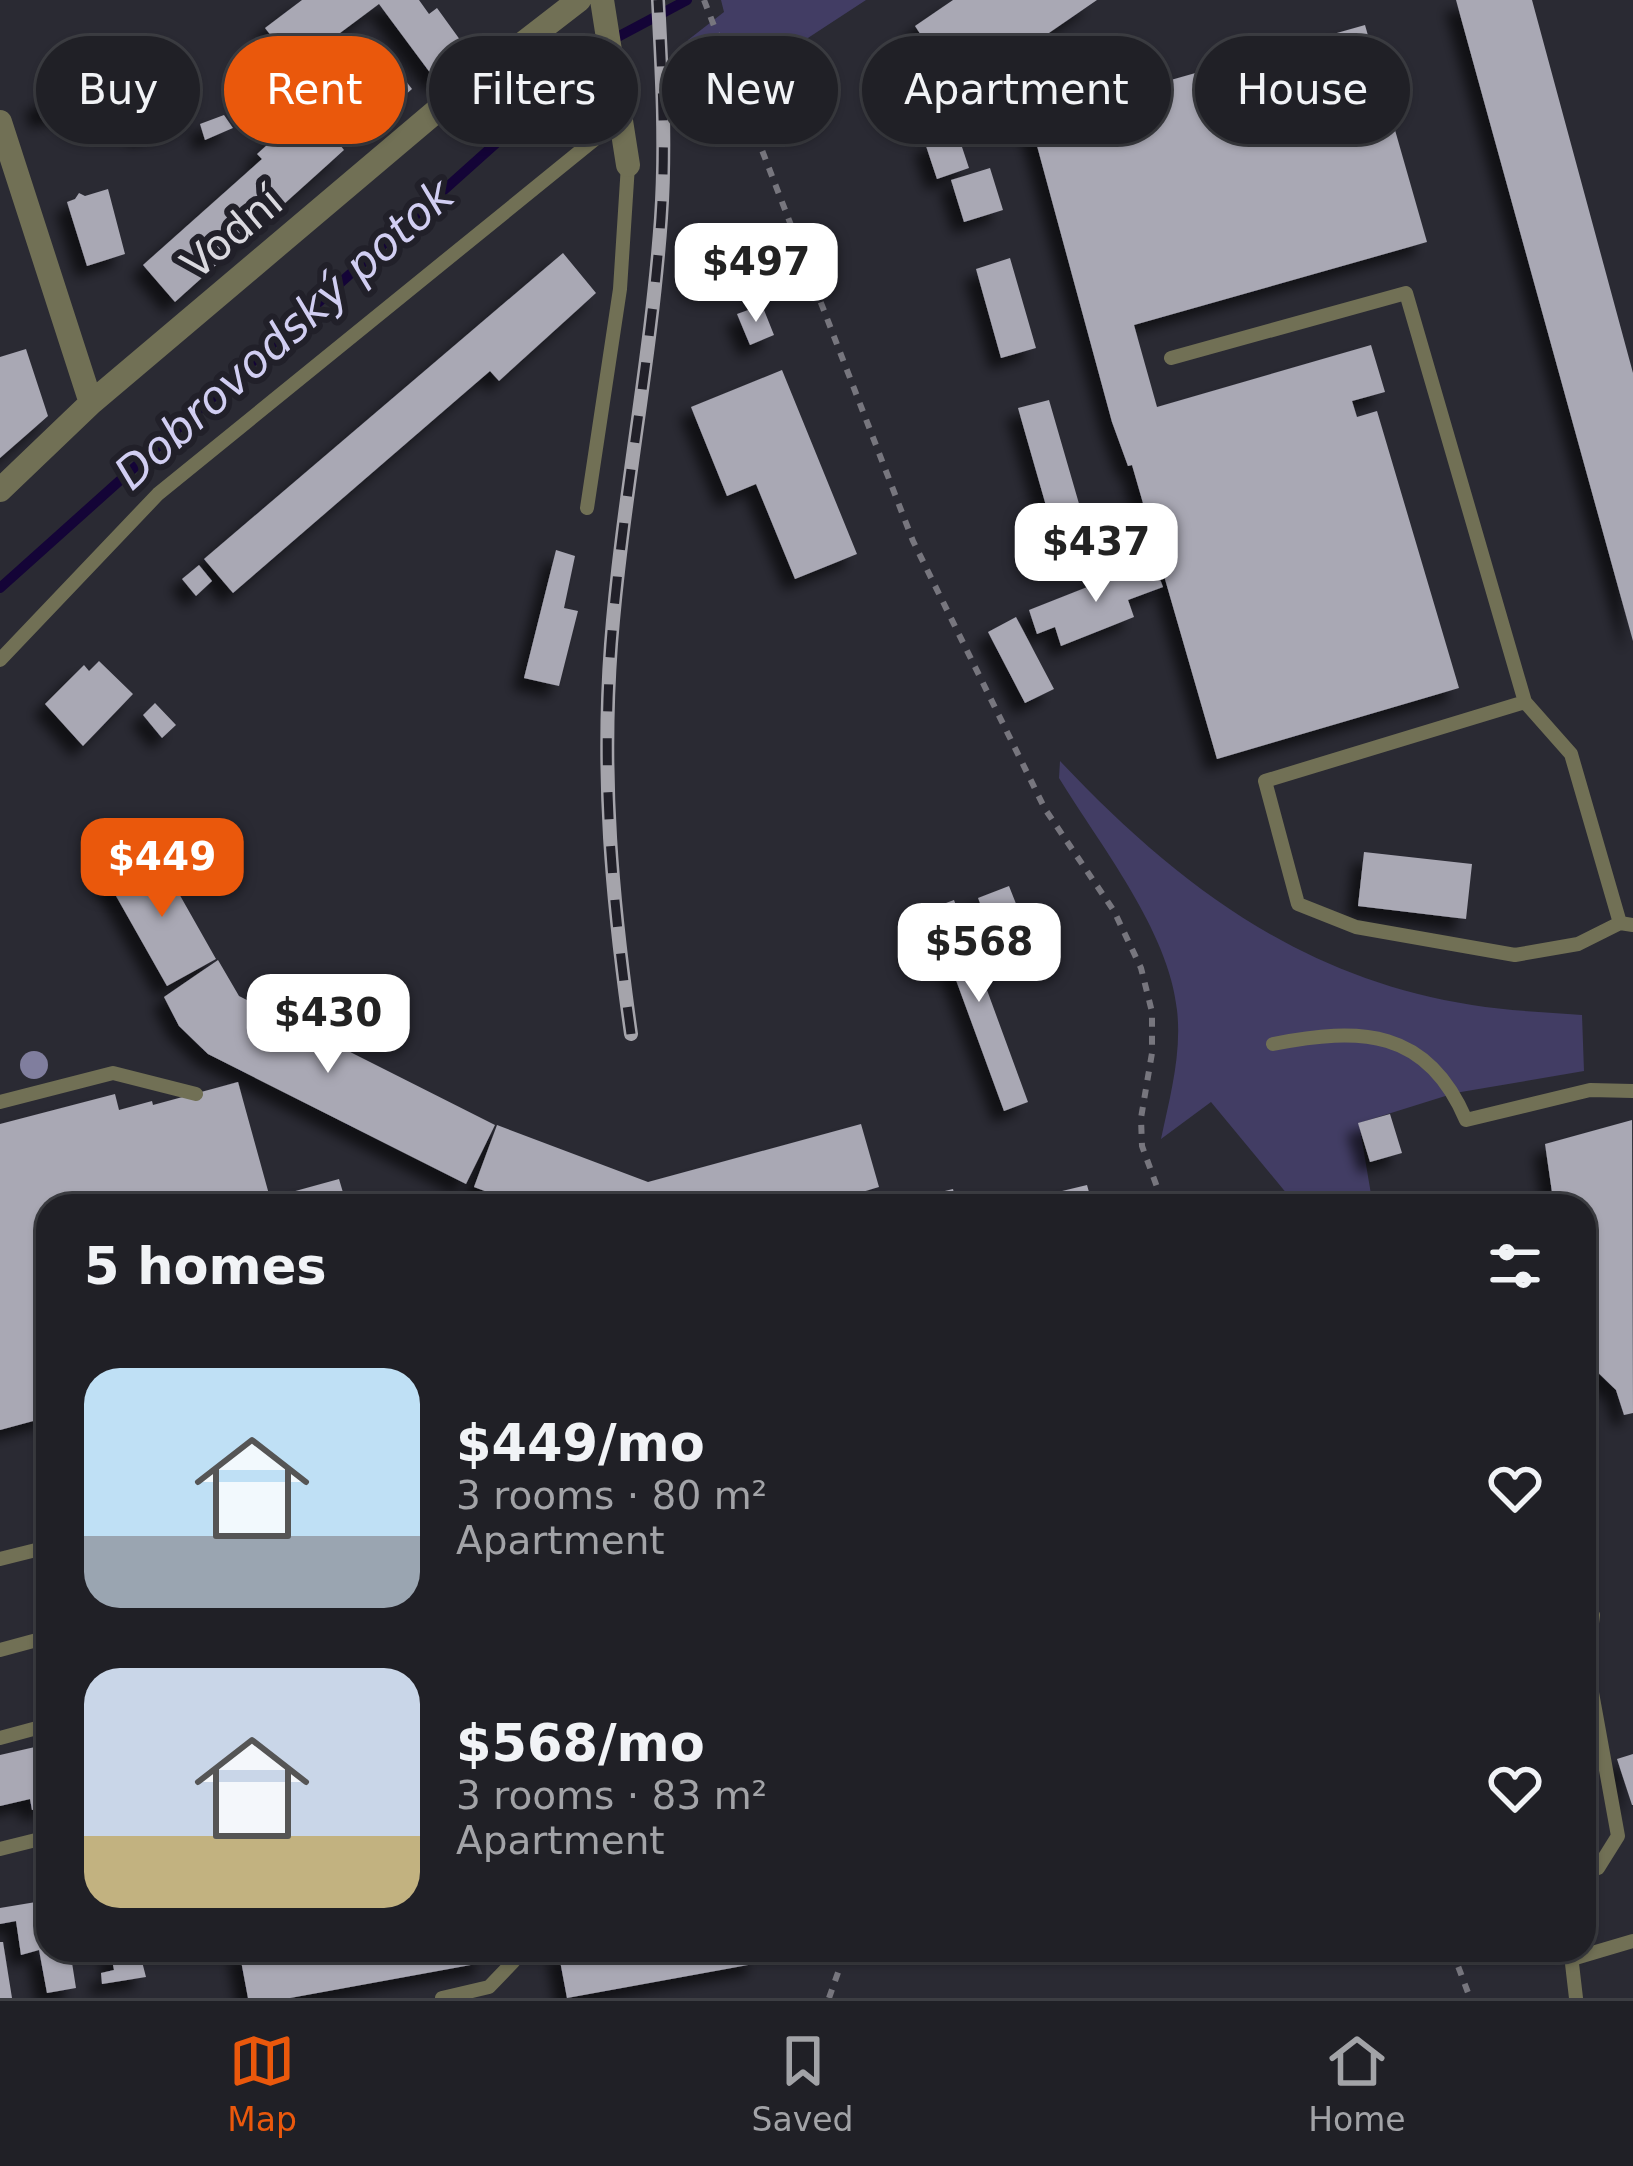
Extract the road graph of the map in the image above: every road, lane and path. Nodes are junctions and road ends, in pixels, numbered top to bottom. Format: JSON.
{"nodes":[{"id":1,"x":579,"y":0,"type":"edge"},
{"id":2,"x":704,"y":0,"type":"edge"},
{"id":3,"x":0,"y":122,"type":"edge"},
{"id":4,"x":589,"y":144,"type":"edge"},
{"id":5,"x":625,"y":144,"type":"edge"},
{"id":6,"x":628,"y":165,"type":"joint"},
{"id":7,"x":1171,"y":358,"type":"dead end"},
{"id":8,"x":91,"y":403,"type":"junction"},
{"id":9,"x":0,"y":490,"type":"edge"},
{"id":10,"x":587,"y":508,"type":"dead end"},
{"id":11,"x":0,"y":660,"type":"edge"},
{"id":12,"x":1525,"y":702,"type":"junction"},
{"id":13,"x":1627,"y":924,"type":"edge"},
{"id":14,"x":1273,"y":1044,"type":"dead end"},
{"id":15,"x":1633,"y":1090,"type":"edge"},
{"id":16,"x":196,"y":1094,"type":"dead end"},
{"id":17,"x":0,"y":1102,"type":"edge"},
{"id":18,"x":1159,"y":1194,"type":"edge"},
{"id":19,"x":36,"y":1549,"type":"edge"},
{"id":20,"x":0,"y":1559,"type":"edge"},
{"id":21,"x":36,"y":1640,"type":"edge"},
{"id":22,"x":0,"y":1650,"type":"edge"},
{"id":23,"x":1596,"y":1715,"type":"edge"},
{"id":24,"x":36,"y":1728,"type":"edge"},
{"id":25,"x":0,"y":1738,"type":"edge"},
{"id":26,"x":36,"y":1840,"type":"edge"},
{"id":27,"x":0,"y":1849,"type":"edge"},
{"id":28,"x":1596,"y":1869,"type":"edge"},
{"id":29,"x":1633,"y":1942,"type":"edge"},
{"id":30,"x":1596,"y":1949,"type":"edge"},
{"id":31,"x":513,"y":1962,"type":"edge"},
{"id":32,"x":842,"y":1962,"type":"edge"},
{"id":33,"x":1456,"y":1962,"type":"edge"},
{"id":34,"x":1572,"y":1962,"type":"edge"},
{"id":35,"x":444,"y":1998,"type":"edge"},
{"id":36,"x":829,"y":1998,"type":"edge"},
{"id":37,"x":1470,"y":1998,"type":"edge"},
{"id":38,"x":1576,"y":1998,"type":"edge"}],
"edges":[{"from":1,"to":8,"type":"street","name":"Vodní"},
{"from":2,"to":18,"type":"path"},
{"from":3,"to":8,"type":"street"},
{"from":4,"to":11,"type":"lane"},
{"from":5,"to":6,"type":"street"},
{"from":6,"to":10,"type":"lane"},
{"from":7,"to":12,"type":"lane"},
{"from":8,"to":9,"type":"street","name":"Vodní"},
{"from":12,"to":13,"type":"lane"},
{"from":12,"to":13,"type":"lane"},
{"from":14,"to":15,"type":"lane"},
{"from":16,"to":17,"type":"lane"},
{"from":19,"to":20,"type":"lane"},
{"from":21,"to":22,"type":"lane"},
{"from":23,"to":28,"type":"lane"},
{"from":24,"to":25,"type":"lane"},
{"from":26,"to":27,"type":"lane"},
{"from":29,"to":30,"type":"lane"},
{"from":31,"to":35,"type":"lane"},
{"from":32,"to":36,"type":"path"},
{"from":33,"to":37,"type":"path"},
{"from":34,"to":38,"type":"lane"}]}
